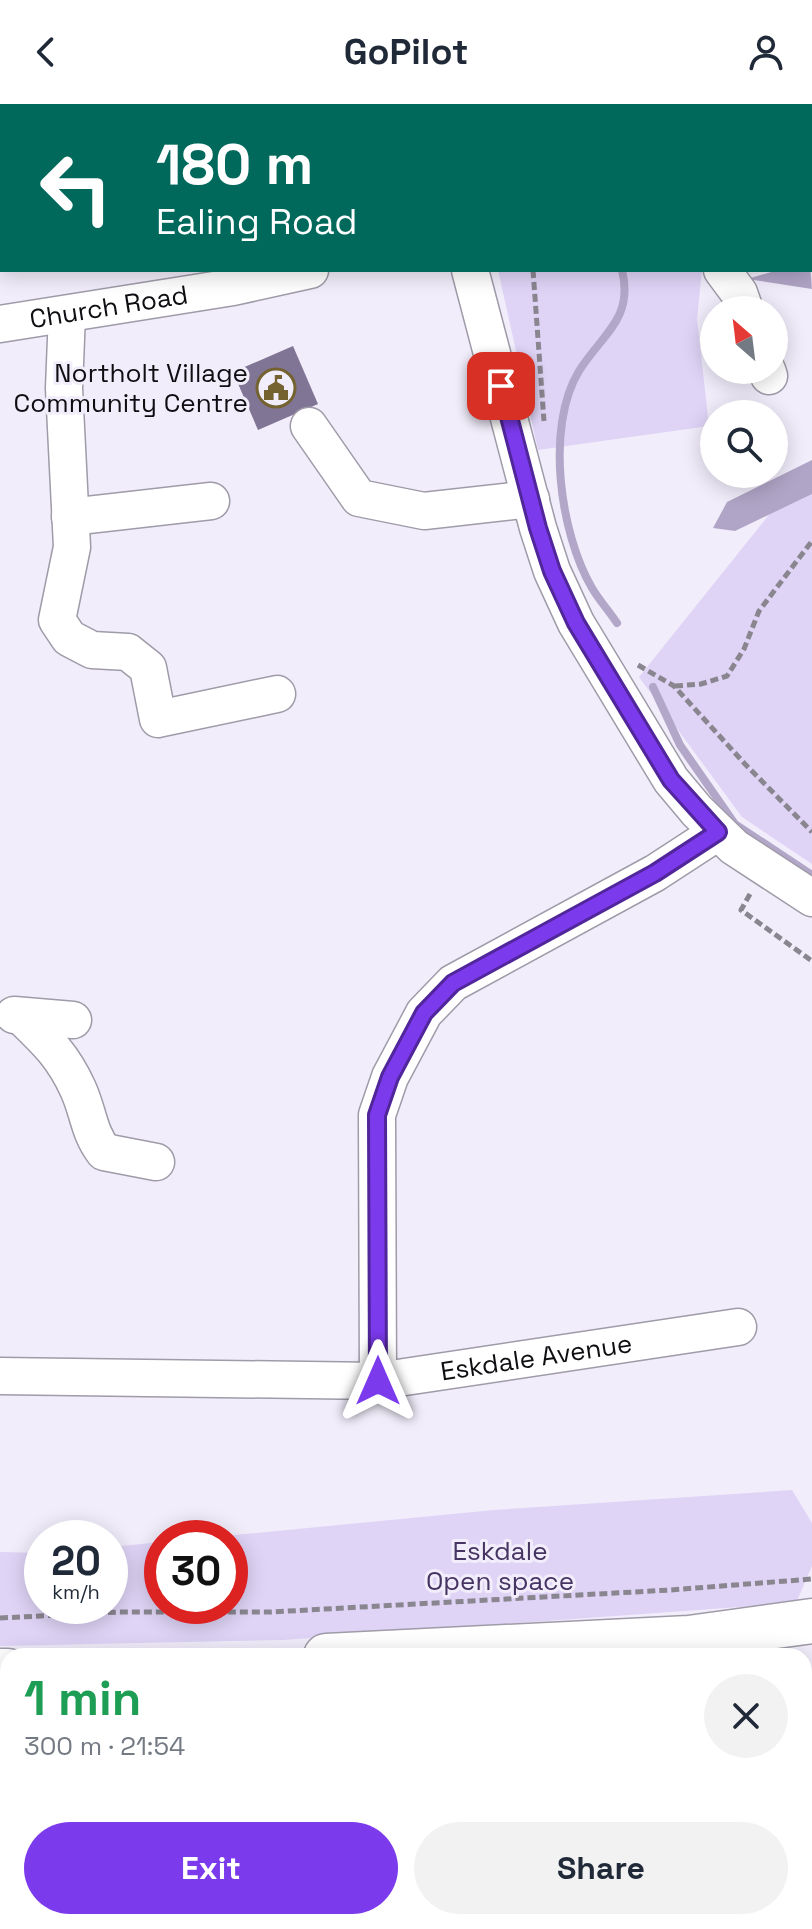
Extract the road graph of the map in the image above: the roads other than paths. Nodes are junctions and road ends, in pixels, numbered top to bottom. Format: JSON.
{"nodes":[{"id":1,"x":301,"y":272,"type":"edge"},
{"id":2,"x":471,"y":272,"type":"edge"},
{"id":3,"x":723,"y":272,"type":"edge"},
{"id":4,"x":740,"y":296,"type":"edge"},
{"id":5,"x":67,"y":314,"type":"junction"},
{"id":6,"x":0,"y":324,"type":"edge"},
{"id":7,"x":309,"y":426,"type":"dead end"},
{"id":8,"x":531,"y":499,"type":"junction"},
{"id":9,"x":211,"y":501,"type":"dead end"},
{"id":10,"x":70,"y":517,"type":"junction"},
{"id":11,"x":277,"y":694,"type":"dead end"},
{"id":12,"x":718,"y":832,"type":"junction"},
{"id":13,"x":812,"y":898,"type":"edge"},
{"id":14,"x":10,"y":1015,"type":"edge"},
{"id":15,"x":73,"y":1020,"type":"dead end"},
{"id":16,"x":156,"y":1162,"type":"dead end"},
{"id":17,"x":738,"y":1327,"type":"dead end"},
{"id":18,"x":0,"y":1376,"type":"edge"},
{"id":19,"x":378,"y":1381,"type":"junction"},
{"id":20,"x":812,"y":1621,"type":"edge"},
{"id":21,"x":487,"y":1648,"type":"edge"}],
"edges":[{"from":1,"to":5,"type":"street","name":"Church Road"},
{"from":2,"to":8,"type":"street"},
{"from":3,"to":4,"type":"street"},
{"from":5,"to":6,"type":"street","name":"Church Road"},
{"from":5,"to":10,"type":"street"},
{"from":7,"to":8,"type":"street"},
{"from":8,"to":12,"type":"street"},
{"from":9,"to":10,"type":"street"},
{"from":10,"to":11,"type":"street"},
{"from":12,"to":13,"type":"street"},
{"from":12,"to":19,"type":"street"},
{"from":14,"to":15,"type":"street"},
{"from":14,"to":16,"type":"street"},
{"from":17,"to":19,"type":"street","name":"Eskdale Avenue"},
{"from":18,"to":19,"type":"street","name":"Eskdale Avenue"},
{"from":20,"to":21,"type":"highway"}]}
